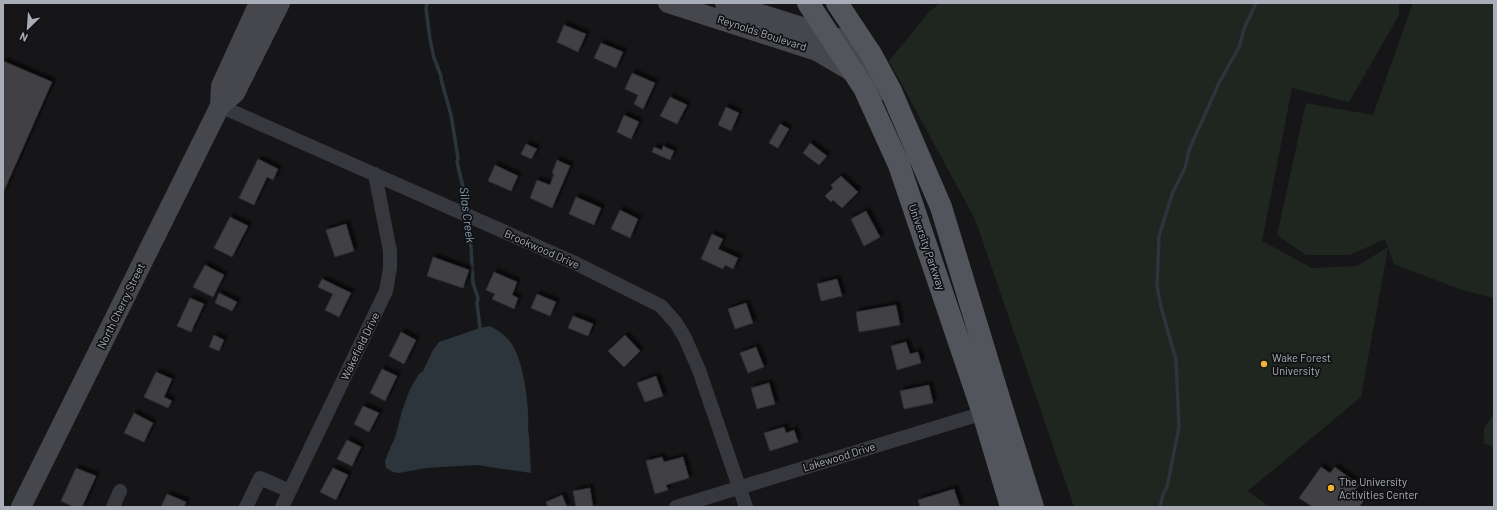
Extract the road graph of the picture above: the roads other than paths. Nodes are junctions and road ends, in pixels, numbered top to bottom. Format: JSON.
{"nodes":[{"id":1,"x":259,"y":3,"type":"edge"},
{"id":2,"x":280,"y":3,"type":"edge"},
{"id":3,"x":668,"y":3,"type":"edge"},
{"id":4,"x":725,"y":3,"type":"edge"},
{"id":5,"x":808,"y":3,"type":"edge"},
{"id":6,"x":837,"y":3,"type":"edge"},
{"id":7,"x":830,"y":36,"type":"junction"},
{"id":8,"x":853,"y":72,"type":"junction"},
{"id":9,"x":220,"y":106,"type":"junction"},
{"id":10,"x":908,"y":129,"type":"junction"},
{"id":11,"x":375,"y":174,"type":"junction"},
{"id":12,"x":992,"y":410,"type":"junction"},
{"id":13,"x":739,"y":488,"type":"junction"},
{"id":14,"x":120,"y":490,"type":"dead end"},
{"id":15,"x":290,"y":491,"type":"junction"},
{"id":16,"x":21,"y":507,"type":"edge"},
{"id":17,"x":114,"y":507,"type":"edge"},
{"id":18,"x":246,"y":507,"type":"edge"},
{"id":19,"x":282,"y":507,"type":"edge"},
{"id":20,"x":676,"y":507,"type":"edge"},
{"id":21,"x":746,"y":507,"type":"edge"},
{"id":22,"x":1011,"y":507,"type":"edge"},
{"id":23,"x":1033,"y":507,"type":"edge"}],
"edges":[{"from":1,"to":9,"type":"main road","name":"North Cherry Street"},
{"from":2,"to":9,"type":"main road","name":"North Cherry Street"},
{"from":3,"to":8,"type":"main road","name":"Reynolds Boulevard"},
{"from":4,"to":7,"type":"main road","name":"Reynolds Boulevard"},
{"from":5,"to":7,"type":"main road","name":"University Parkway"},
{"from":6,"to":10,"type":"main road","name":"University Parkway"},
{"from":7,"to":8,"type":"main road","name":"University Parkway"},
{"from":7,"to":10,"type":"main road","name":"Reynolds Boulevard"},
{"from":8,"to":12,"type":"main road","name":"University Parkway"},
{"from":9,"to":11,"type":"street","name":"Brookwood Drive"},
{"from":9,"to":16,"type":"main road","name":"North Cherry Street"},
{"from":10,"to":12,"type":"main road","name":"University Parkway"},
{"from":11,"to":13,"type":"street","name":"Brookwood Drive"},
{"from":11,"to":15,"type":"street","name":"Wakefield Drive"},
{"from":12,"to":13,"type":"street","name":"Lakewood Drive"},
{"from":12,"to":22,"type":"main road","name":"University Parkway"},
{"from":12,"to":23,"type":"main road","name":"University Parkway"},
{"from":13,"to":20,"type":"street","name":"Lakewood Drive"},
{"from":13,"to":21,"type":"street","name":"Brookwood Drive"},
{"from":14,"to":17,"type":"street"},
{"from":15,"to":18,"type":"street"},
{"from":15,"to":19,"type":"street","name":"Wakefield Drive"}]}
